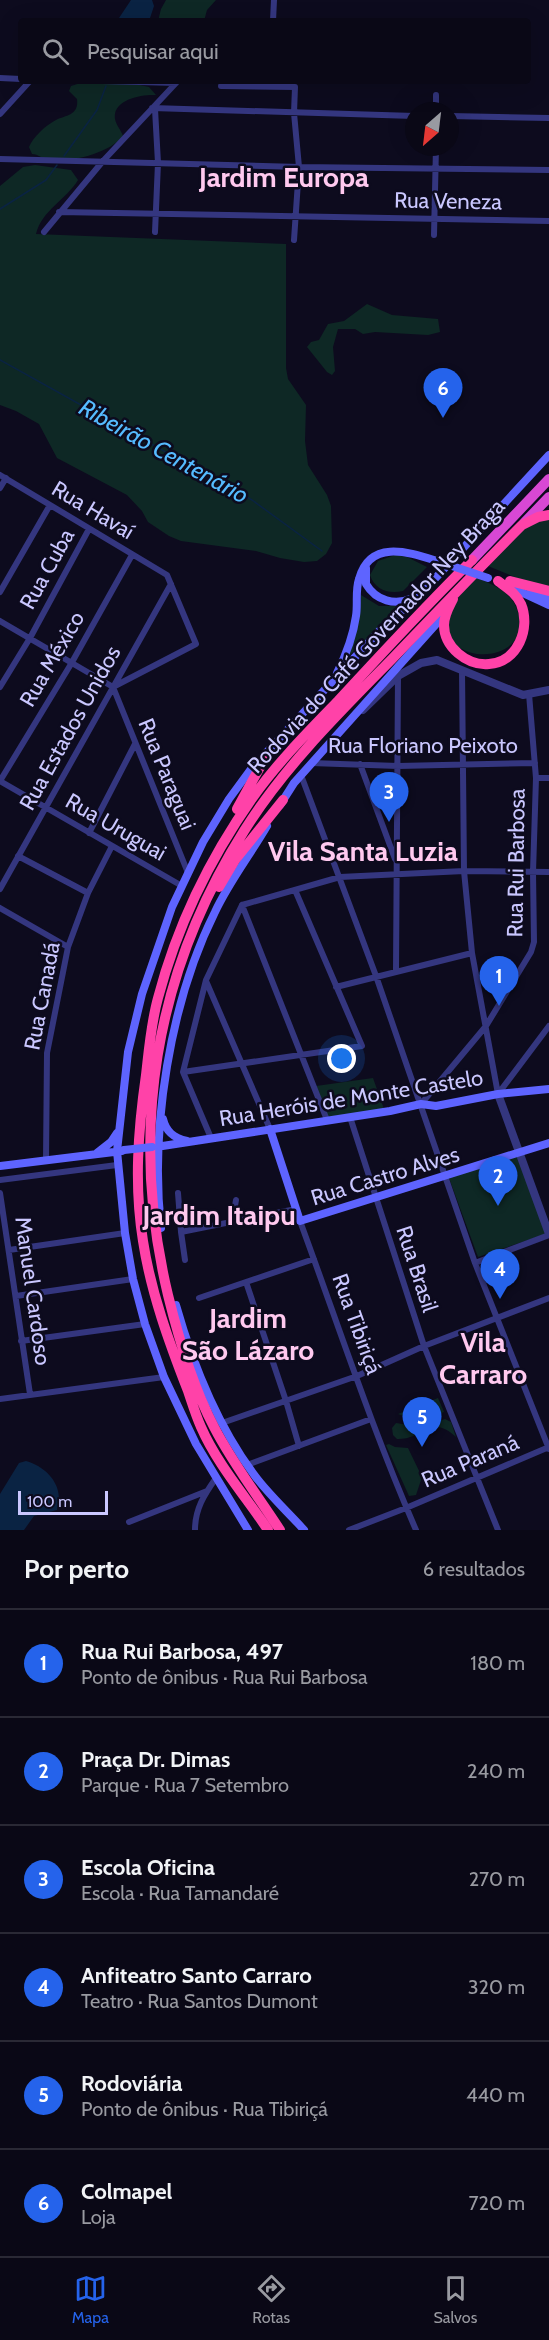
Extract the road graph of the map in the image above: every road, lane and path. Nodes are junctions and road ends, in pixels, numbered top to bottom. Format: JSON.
{"nodes":[{"id":1,"x":274,"y":0,"type":"edge"},
{"id":2,"x":273,"y":18,"type":"edge"},
{"id":3,"x":0,"y":78,"type":"edge"},
{"id":4,"x":18,"y":79,"type":"edge"},
{"id":5,"x":27,"y":84,"type":"edge"},
{"id":6,"x":175,"y":84,"type":"edge"},
{"id":7,"x":272,"y":84,"type":"edge"},
{"id":8,"x":221,"y":86,"type":"dead end"},
{"id":9,"x":436,"y":95,"type":"dead end"},
{"id":10,"x":436,"y":102,"type":"edge"},
{"id":11,"x":154,"y":109,"type":"junction"},
{"id":12,"x":294,"y":113,"type":"junction"},
{"id":13,"x":0,"y":114,"type":"edge"},
{"id":14,"x":405,"y":116,"type":"edge"},
{"id":15,"x":459,"y":116,"type":"edge"},
{"id":16,"x":549,"y":118,"type":"edge"},
{"id":17,"x":436,"y":156,"type":"edge"},
{"id":18,"x":0,"y":159,"type":"edge"},
{"id":19,"x":103,"y":161,"type":"junction"},
{"id":20,"x":158,"y":163,"type":"junction"},
{"id":21,"x":299,"y":167,"type":"junction"},
{"id":22,"x":436,"y":168,"type":"junction"},
{"id":23,"x":549,"y":170,"type":"edge"},
{"id":24,"x":59,"y":213,"type":"junction"},
{"id":25,"x":155,"y":214,"type":"junction"},
{"id":26,"x":296,"y":218,"type":"junction"},
{"id":27,"x":435,"y":218,"type":"junction"},
{"id":28,"x":549,"y":221,"type":"edge"},
{"id":29,"x":44,"y":232,"type":"dead end"},
{"id":30,"x":155,"y":232,"type":"dead end"},
{"id":31,"x":434,"y":235,"type":"dead end"},
{"id":32,"x":294,"y":240,"type":"dead end"},
{"id":33,"x":549,"y":455,"type":"edge"},
{"id":34,"x":3,"y":477,"type":"edge"},
{"id":35,"x":549,"y":479,"type":"edge"},
{"id":36,"x":0,"y":488,"type":"edge"},
{"id":37,"x":549,"y":496,"type":"edge"},
{"id":38,"x":50,"y":505,"type":"junction"},
{"id":39,"x":549,"y":515,"type":"edge"},
{"id":40,"x":522,"y":525,"type":"junction"},
{"id":41,"x":89,"y":529,"type":"junction"},
{"id":42,"x":132,"y":555,"type":"junction"},
{"id":43,"x":367,"y":564,"type":"junction"},
{"id":44,"x":493,"y":579,"type":"junction"},
{"id":45,"x":510,"y":581,"type":"junction"},
{"id":46,"x":171,"y":584,"type":"junction"},
{"id":47,"x":461,"y":586,"type":"junction"},
{"id":48,"x":549,"y":591,"type":"edge"},
{"id":49,"x":0,"y":592,"type":"edge"},
{"id":50,"x":419,"y":596,"type":"junction"},
{"id":51,"x":549,"y":599,"type":"edge"},
{"id":52,"x":549,"y":605,"type":"edge"},
{"id":53,"x":448,"y":610,"type":"junction"},
{"id":54,"x":0,"y":621,"type":"edge"},
{"id":55,"x":30,"y":638,"type":"junction"},
{"id":56,"x":71,"y":664,"type":"junction"},
{"id":57,"x":462,"y":670,"type":"junction"},
{"id":58,"x":398,"y":676,"type":"junction"},
{"id":59,"x":0,"y":687,"type":"edge"},
{"id":60,"x":113,"y":687,"type":"junction"},
{"id":61,"x":327,"y":689,"type":"junction"},
{"id":62,"x":549,"y":690,"type":"edge"},
{"id":63,"x":530,"y":694,"type":"junction"},
{"id":64,"x":135,"y":744,"type":"junction"},
{"id":65,"x":328,"y":745,"type":"junction"},
{"id":66,"x":264,"y":756,"type":"junction"},
{"id":67,"x":535,"y":763,"type":"junction"},
{"id":68,"x":311,"y":764,"type":"junction"},
{"id":69,"x":360,"y":764,"type":"junction"},
{"id":70,"x":463,"y":765,"type":"junction"},
{"id":71,"x":399,"y":766,"type":"junction"},
{"id":72,"x":301,"y":775,"type":"junction"},
{"id":73,"x":536,"y":778,"type":"junction"},
{"id":74,"x":549,"y":778,"type":"edge"},
{"id":75,"x":0,"y":781,"type":"edge"},
{"id":76,"x":283,"y":800,"type":"junction"},
{"id":77,"x":47,"y":807,"type":"junction"},
{"id":78,"x":89,"y":833,"type":"junction"},
{"id":79,"x":111,"y":846,"type":"junction"},
{"id":80,"x":18,"y":856,"type":"junction"},
{"id":81,"x":397,"y":865,"type":"junction"},
{"id":82,"x":464,"y":872,"type":"junction"},
{"id":83,"x":533,"y":872,"type":"junction"},
{"id":84,"x":549,"y":872,"type":"edge"},
{"id":85,"x":397,"y":874,"type":"junction"},
{"id":86,"x":189,"y":875,"type":"junction"},
{"id":87,"x":340,"y":877,"type":"junction"},
{"id":88,"x":182,"y":886,"type":"junction"},
{"id":89,"x":0,"y":889,"type":"edge"},
{"id":90,"x":295,"y":890,"type":"junction"},
{"id":91,"x":88,"y":893,"type":"junction"},
{"id":92,"x":191,"y":905,"type":"junction"},
{"id":93,"x":242,"y":905,"type":"junction"},
{"id":94,"x":0,"y":908,"type":"edge"},
{"id":95,"x":194,"y":929,"type":"junction"},
{"id":96,"x":68,"y":947,"type":"junction"},
{"id":97,"x":472,"y":953,"type":"junction"},
{"id":98,"x":396,"y":971,"type":"junction"},
{"id":99,"x":376,"y":976,"type":"junction"},
{"id":100,"x":206,"y":980,"type":"junction"},
{"id":101,"x":336,"y":987,"type":"junction"},
{"id":102,"x":486,"y":1026,"type":"junction"},
{"id":103,"x":549,"y":1026,"type":"edge"},
{"id":104,"x":301,"y":1055,"type":"junction"},
{"id":105,"x":241,"y":1064,"type":"junction"},
{"id":106,"x":183,"y":1072,"type":"junction"},
{"id":107,"x":549,"y":1089,"type":"edge"},
{"id":108,"x":498,"y":1094,"type":"junction"},
{"id":109,"x":421,"y":1104,"type":"junction"},
{"id":110,"x":162,"y":1111,"type":"junction"},
{"id":111,"x":350,"y":1117,"type":"junction"},
{"id":112,"x":327,"y":1120,"type":"junction"},
{"id":113,"x":120,"y":1127,"type":"junction"},
{"id":114,"x":270,"y":1129,"type":"junction"},
{"id":115,"x":211,"y":1138,"type":"junction"},
{"id":116,"x":190,"y":1142,"type":"junction"},
{"id":117,"x":549,"y":1143,"type":"edge"},
{"id":118,"x":156,"y":1147,"type":"junction"},
{"id":119,"x":121,"y":1151,"type":"junction"},
{"id":120,"x":519,"y":1151,"type":"junction"},
{"id":121,"x":96,"y":1154,"type":"junction"},
{"id":122,"x":46,"y":1161,"type":"junction"},
{"id":123,"x":117,"y":1165,"type":"junction"},
{"id":124,"x":0,"y":1166,"type":"edge"},
{"id":125,"x":446,"y":1176,"type":"junction"},
{"id":126,"x":0,"y":1180,"type":"edge"},
{"id":127,"x":178,"y":1193,"type":"dead end"},
{"id":128,"x":0,"y":1194,"type":"edge"},
{"id":129,"x":375,"y":1199,"type":"junction"},
{"id":130,"x":236,"y":1200,"type":"dead end"},
{"id":131,"x":296,"y":1209,"type":"junction"},
{"id":132,"x":300,"y":1221,"type":"junction"},
{"id":133,"x":232,"y":1223,"type":"junction"},
{"id":134,"x":181,"y":1232,"type":"junction"},
{"id":135,"x":125,"y":1233,"type":"junction"},
{"id":136,"x":549,"y":1235,"type":"edge"},
{"id":137,"x":9,"y":1250,"type":"junction"},
{"id":138,"x":314,"y":1259,"type":"junction"},
{"id":139,"x":185,"y":1260,"type":"dead end"},
{"id":140,"x":475,"y":1263,"type":"junction"},
{"id":141,"x":134,"y":1279,"type":"junction"},
{"id":142,"x":246,"y":1282,"type":"junction"},
{"id":143,"x":16,"y":1296,"type":"junction"},
{"id":144,"x":199,"y":1298,"type":"dead end"},
{"id":145,"x":549,"y":1298,"type":"edge"},
{"id":146,"x":496,"y":1317,"type":"junction"},
{"id":147,"x":145,"y":1324,"type":"junction"},
{"id":148,"x":21,"y":1341,"type":"junction"},
{"id":149,"x":424,"y":1346,"type":"junction"},
{"id":150,"x":357,"y":1376,"type":"junction"},
{"id":151,"x":164,"y":1377,"type":"junction"},
{"id":152,"x":30,"y":1394,"type":"junction"},
{"id":153,"x":0,"y":1399,"type":"edge"},
{"id":154,"x":286,"y":1401,"type":"junction"},
{"id":155,"x":371,"y":1419,"type":"junction"},
{"id":156,"x":222,"y":1423,"type":"junction"},
{"id":157,"x":299,"y":1446,"type":"junction"},
{"id":158,"x":549,"y":1448,"type":"edge"},
{"id":159,"x":247,"y":1465,"type":"junction"},
{"id":160,"x":477,"y":1477,"type":"junction"},
{"id":161,"x":216,"y":1478,"type":"junction"},
{"id":162,"x":207,"y":1491,"type":"junction"},
{"id":163,"x":406,"y":1508,"type":"junction"},
{"id":164,"x":129,"y":1522,"type":"dead end"},
{"id":165,"x":195,"y":1530,"type":"edge"},
{"id":166,"x":248,"y":1530,"type":"edge"},
{"id":167,"x":268,"y":1530,"type":"edge"},
{"id":168,"x":280,"y":1530,"type":"edge"},
{"id":169,"x":304,"y":1530,"type":"edge"},
{"id":170,"x":349,"y":1530,"type":"edge"},
{"id":171,"x":416,"y":1530,"type":"edge"},
{"id":172,"x":498,"y":1530,"type":"edge"}],
"edges":[{"from":1,"to":2,"type":"street"},
{"from":3,"to":4,"type":"street"},
{"from":5,"to":13,"type":"street"},
{"from":6,"to":11,"type":"street"},
{"from":7,"to":8,"type":"street"},
{"from":7,"to":12,"type":"street"},
{"from":9,"to":10,"type":"street"},
{"from":11,"to":12,"type":"street"},
{"from":11,"to":19,"type":"street"},
{"from":11,"to":20,"type":"street"},
{"from":12,"to":14,"type":"street"},
{"from":12,"to":21,"type":"street"},
{"from":15,"to":16,"type":"street"},
{"from":17,"to":22,"type":"street"},
{"from":18,"to":19,"type":"street"},
{"from":19,"to":20,"type":"street"},
{"from":19,"to":24,"type":"street"},
{"from":20,"to":21,"type":"street"},
{"from":20,"to":25,"type":"street"},
{"from":21,"to":22,"type":"street"},
{"from":21,"to":26,"type":"street"},
{"from":22,"to":23,"type":"street"},
{"from":22,"to":27,"type":"street"},
{"from":24,"to":25,"type":"street","name":"Rua Veneza"},
{"from":24,"to":29,"type":"street"},
{"from":25,"to":26,"type":"street","name":"Rua Veneza"},
{"from":25,"to":30,"type":"street"},
{"from":26,"to":27,"type":"street","name":"Rua Veneza"},
{"from":26,"to":32,"type":"street"},
{"from":27,"to":28,"type":"street","name":"Rua Veneza"},
{"from":27,"to":31,"type":"street"},
{"from":33,"to":50,"type":"main road"},
{"from":34,"to":36,"type":"street"},
{"from":34,"to":38,"type":"street","name":"Rua Havaí"},
{"from":35,"to":92,"type":"highway","name":"Rodovia do Café Governador Ney Braga"},
{"from":37,"to":40,"type":"highway","name":"Rodovia do Café Governador Ney Braga"},
{"from":38,"to":41,"type":"street","name":"Rua Havaí"},
{"from":38,"to":49,"type":"street"},
{"from":39,"to":40,"type":"highway"},
{"from":40,"to":47,"type":"highway","name":"Rodovia do Café Governador Ney Braga"},
{"from":41,"to":42,"type":"street","name":"Rua Havaí"},
{"from":41,"to":55,"type":"street","name":"Rua Cuba"},
{"from":42,"to":46,"type":"street","name":"Rua Havaí"},
{"from":42,"to":56,"type":"street","name":"Rua México"},
{"from":43,"to":44,"type":"main road","bridge":true},
{"from":43,"to":50,"type":"main road"},
{"from":43,"to":61,"type":"main road"},
{"from":44,"to":45,"type":"main road"},
{"from":44,"to":52,"type":"main road"},
{"from":44,"to":53,"type":"highway"},
{"from":45,"to":48,"type":"highway"},
{"from":45,"to":51,"type":"main road"},
{"from":46,"to":60,"type":"street","name":"Rua Estados Unidos"},
{"from":46,"to":60,"type":"street"},
{"from":47,"to":53,"type":"highway"},
{"from":47,"to":95,"type":"highway","name":"Rodovia do Café Governador Ney Braga"},
{"from":50,"to":61,"type":"main road"},
{"from":53,"to":65,"type":"main road"},
{"from":54,"to":55,"type":"street"},
{"from":55,"to":56,"type":"street"},
{"from":55,"to":59,"type":"street","name":"Rua Cuba"},
{"from":56,"to":60,"type":"street"},
{"from":56,"to":75,"type":"street","name":"Rua México"},
{"from":57,"to":58,"type":"street"},
{"from":57,"to":63,"type":"street"},
{"from":57,"to":70,"type":"street"},
{"from":58,"to":65,"type":"street"},
{"from":58,"to":71,"type":"street"},
{"from":60,"to":64,"type":"street","name":"Rua Paraguai"},
{"from":60,"to":77,"type":"street","name":"Rua Estados Unidos"},
{"from":61,"to":66,"type":"main road"},
{"from":62,"to":63,"type":"street"},
{"from":63,"to":67,"type":"street","name":"Rua Rui Barbosa"},
{"from":64,"to":78,"type":"street"},
{"from":64,"to":86,"type":"street","name":"Rua Paraguai"},
{"from":65,"to":68,"type":"main road"},
{"from":66,"to":86,"type":"main road"},
{"from":66,"to":92,"type":"highway"},
{"from":67,"to":70,"type":"street","name":"Rua Floriano Peixoto"},
{"from":67,"to":73,"type":"street","name":"Rua Rui Barbosa"},
{"from":68,"to":69,"type":"street","name":"Rua Floriano Peixoto"},
{"from":68,"to":72,"type":"main road"},
{"from":69,"to":71,"type":"street","name":"Rua Floriano Peixoto"},
{"from":69,"to":81,"type":"street"},
{"from":70,"to":71,"type":"street","name":"Rua Floriano Peixoto"},
{"from":70,"to":82,"type":"street"},
{"from":71,"to":81,"type":"street"},
{"from":72,"to":76,"type":"main road"},
{"from":72,"to":87,"type":"street"},
{"from":73,"to":74,"type":"street","name":"Rua Floriano Peixoto"},
{"from":73,"to":83,"type":"street","name":"Rua Rui Barbosa"},
{"from":75,"to":77,"type":"street","name":"Rua Uruguai"},
{"from":76,"to":95,"type":"highway"},
{"from":76,"to":110,"type":"main road"},
{"from":77,"to":78,"type":"street","name":"Rua Uruguai"},
{"from":77,"to":80,"type":"street","name":"Rua Estados Unidos"},
{"from":78,"to":79,"type":"street","name":"Rua Uruguai"},
{"from":79,"to":88,"type":"street","name":"Rua Uruguai"},
{"from":79,"to":91,"type":"street","name":"Rua Canadá"},
{"from":80,"to":89,"type":"street","name":"Rua Estados Unidos"},
{"from":80,"to":91,"type":"street"},
{"from":81,"to":85,"type":"street"},
{"from":82,"to":83,"type":"street"},
{"from":82,"to":85,"type":"street"},
{"from":82,"to":97,"type":"street"},
{"from":83,"to":84,"type":"street"},
{"from":83,"to":102,"type":"street","name":"Rua Rui Barbosa"},
{"from":85,"to":87,"type":"street"},
{"from":85,"to":98,"type":"street"},
{"from":86,"to":88,"type":"main road"},
{"from":87,"to":90,"type":"street"},
{"from":87,"to":99,"type":"street"},
{"from":88,"to":113,"type":"main road"},
{"from":90,"to":93,"type":"street"},
{"from":90,"to":101,"type":"street"},
{"from":91,"to":96,"type":"street","name":"Rua Canadá"},
{"from":92,"to":167,"type":"highway","name":"Rodovia do Café Governador Ney Braga"},
{"from":93,"to":100,"type":"street"},
{"from":93,"to":104,"type":"street"},
{"from":94,"to":96,"type":"street"},
{"from":95,"to":168,"type":"highway","name":"Rodovia do Café Governador Ney Braga"},
{"from":96,"to":122,"type":"street","name":"Rua Canadá"},
{"from":97,"to":98,"type":"street"},
{"from":97,"to":102,"type":"street"},
{"from":98,"to":99,"type":"street"},
{"from":99,"to":101,"type":"street"},
{"from":99,"to":109,"type":"street"},
{"from":100,"to":105,"type":"street"},
{"from":100,"to":106,"type":"street"},
{"from":101,"to":104,"type":"street"},
{"from":102,"to":108,"type":"street"},
{"from":102,"to":109,"type":"street","name":"Rua Rui Barbosa"},
{"from":103,"to":108,"type":"street"},
{"from":104,"to":105,"type":"street"},
{"from":104,"to":112,"type":"street"},
{"from":105,"to":106,"type":"street"},
{"from":105,"to":114,"type":"street"},
{"from":106,"to":115,"type":"street"},
{"from":107,"to":108,"type":"main road","name":"Rua Heróis de Monte Castelo"},
{"from":108,"to":109,"type":"main road","name":"Rua Heróis de Monte Castelo"},
{"from":108,"to":120,"type":"street"},
{"from":109,"to":111,"type":"main road","name":"Rua Heróis de Monte Castelo"},
{"from":109,"to":125,"type":"street"},
{"from":110,"to":116,"type":"main road"},
{"from":110,"to":118,"type":"main road"},
{"from":111,"to":112,"type":"main road","name":"Rua Heróis de Monte Castelo"},
{"from":111,"to":129,"type":"street","name":"Rua Brasil"},
{"from":112,"to":114,"type":"main road","name":"Rua Heróis de Monte Castelo"},
{"from":113,"to":119,"type":"main road"},
{"from":113,"to":121,"type":"main road"},
{"from":114,"to":115,"type":"main road","name":"Rua Heróis de Monte Castelo"},
{"from":114,"to":131,"type":"main road","name":"Rua Tibiriçá"},
{"from":115,"to":116,"type":"main road","name":"Rua Heróis de Monte Castelo"},
{"from":116,"to":118,"type":"main road","name":"Rua Heróis de Monte Castelo"},
{"from":117,"to":120,"type":"main road","name":"Rua Castro Alves"},
{"from":118,"to":119,"type":"main road","name":"Rua Heróis de Monte Castelo","bridge":true},
{"from":118,"to":156,"type":"main road"},
{"from":119,"to":121,"type":"main road","name":"Rua Heróis de Monte Castelo"},
{"from":119,"to":123,"type":"main road"},
{"from":120,"to":125,"type":"main road","name":"Rua Castro Alves"},
{"from":120,"to":136,"type":"street"},
{"from":121,"to":122,"type":"main road","name":"Rua Heróis de Monte Castelo"},
{"from":122,"to":124,"type":"main road","name":"Rua Heróis de Monte Castelo"},
{"from":123,"to":126,"type":"street"},
{"from":123,"to":135,"type":"main road"},
{"from":125,"to":129,"type":"main road","name":"Rua Castro Alves"},
{"from":125,"to":140,"type":"street"},
{"from":127,"to":134,"type":"street"},
{"from":128,"to":137,"type":"street","name":"Manuel Cardoso"},
{"from":129,"to":132,"type":"main road","name":"Rua Castro Alves"},
{"from":129,"to":149,"type":"street","name":"Rua Brasil"},
{"from":130,"to":133,"type":"street"},
{"from":131,"to":132,"type":"main road","name":"Rua Tibiriçá"},
{"from":131,"to":133,"type":"street"},
{"from":132,"to":138,"type":"street","name":"Rua Tibiriçá"},
{"from":133,"to":134,"type":"street"},
{"from":134,"to":139,"type":"street"},
{"from":135,"to":137,"type":"street"},
{"from":135,"to":141,"type":"main road"},
{"from":136,"to":140,"type":"street"},
{"from":137,"to":143,"type":"street","name":"Manuel Cardoso"},
{"from":138,"to":142,"type":"street"},
{"from":138,"to":150,"type":"street","name":"Rua Tibiriçá"},
{"from":140,"to":146,"type":"street"},
{"from":141,"to":143,"type":"street"},
{"from":141,"to":147,"type":"main road"},
{"from":142,"to":144,"type":"street"},
{"from":142,"to":154,"type":"street"},
{"from":143,"to":148,"type":"street","name":"Manuel Cardoso"},
{"from":145,"to":146,"type":"street"},
{"from":146,"to":149,"type":"street"},
{"from":146,"to":158,"type":"street"},
{"from":147,"to":148,"type":"street"},
{"from":147,"to":151,"type":"main road"},
{"from":148,"to":152,"type":"street","name":"Manuel Cardoso"},
{"from":149,"to":150,"type":"street"},
{"from":149,"to":160,"type":"street","name":"Rua Brasil"},
{"from":150,"to":154,"type":"street"},
{"from":150,"to":155,"type":"street","name":"Rua Tibiriçá"},
{"from":151,"to":152,"type":"street"},
{"from":151,"to":161,"type":"main road"},
{"from":152,"to":153,"type":"street"},
{"from":154,"to":156,"type":"street"},
{"from":154,"to":157,"type":"street"},
{"from":155,"to":157,"type":"street"},
{"from":155,"to":163,"type":"street","name":"Rua Tibiriçá"},
{"from":156,"to":159,"type":"main road"},
{"from":157,"to":159,"type":"street"},
{"from":158,"to":160,"type":"street","name":"Rua Paraná"},
{"from":159,"to":169,"type":"main road"},
{"from":160,"to":163,"type":"street","name":"Rua Paraná"},
{"from":160,"to":172,"type":"street","name":"Rua Brasil"},
{"from":161,"to":162,"type":"street"},
{"from":161,"to":166,"type":"main road"},
{"from":162,"to":164,"type":"street"},
{"from":162,"to":165,"type":"street"},
{"from":163,"to":170,"type":"street","name":"Rua Paraná"},
{"from":163,"to":171,"type":"street","name":"Rua Tibiriçá"}]}
